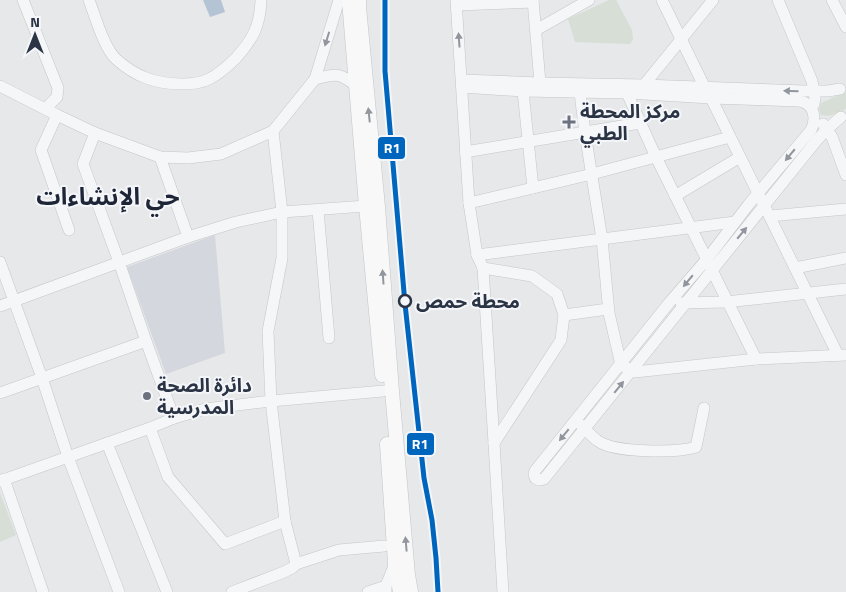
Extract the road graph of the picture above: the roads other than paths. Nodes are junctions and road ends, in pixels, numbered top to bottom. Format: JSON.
{"nodes":[{"id":1,"x":23,"y":0,"type":"edge"},
{"id":2,"x":89,"y":0,"type":"edge"},
{"id":3,"x":261,"y":0,"type":"edge"},
{"id":4,"x":339,"y":0,"type":"edge"},
{"id":5,"x":349,"y":0,"type":"edge"},
{"id":6,"x":359,"y":0,"type":"edge"},
{"id":7,"x":588,"y":0,"type":"edge"},
{"id":8,"x":662,"y":0,"type":"edge"},
{"id":9,"x":713,"y":0,"type":"edge"},
{"id":10,"x":778,"y":0,"type":"edge"},
{"id":11,"x":832,"y":0,"type":"edge"},
{"id":12,"x":533,"y":1,"type":"edge"},
{"id":13,"x":457,"y":2,"type":"edge"},
{"id":14,"x":846,"y":27,"type":"edge"},
{"id":15,"x":536,"y":30,"type":"junction"},
{"id":16,"x":681,"y":39,"type":"junction"},
{"id":17,"x":315,"y":79,"type":"junction"},
{"id":18,"x":540,"y":83,"type":"junction"},
{"id":19,"x":462,"y":84,"type":"junction"},
{"id":20,"x":355,"y":85,"type":"junction"},
{"id":21,"x":644,"y":85,"type":"junction"},
{"id":22,"x":0,"y":86,"type":"edge"},
{"id":23,"x":813,"y":86,"type":"junction"},
{"id":24,"x":843,"y":88,"type":"edge"},
{"id":25,"x":523,"y":91,"type":"junction"},
{"id":26,"x":580,"y":93,"type":"junction"},
{"id":27,"x":627,"y":93,"type":"junction"},
{"id":28,"x":708,"y":93,"type":"junction"},
{"id":29,"x":45,"y":109,"type":"junction"},
{"id":30,"x":815,"y":113,"type":"junction"},
{"id":31,"x":57,"y":115,"type":"junction"},
{"id":32,"x":841,"y":117,"type":"edge"},
{"id":33,"x":640,"y":123,"type":"junction"},
{"id":34,"x":273,"y":130,"type":"junction"},
{"id":35,"x":96,"y":133,"type":"junction"},
{"id":36,"x":585,"y":133,"type":"junction"},
{"id":37,"x":829,"y":133,"type":"junction"},
{"id":38,"x":730,"y":137,"type":"junction"},
{"id":39,"x":529,"y":141,"type":"junction"},
{"id":40,"x":465,"y":152,"type":"junction"},
{"id":41,"x":160,"y":157,"type":"junction"},
{"id":42,"x":656,"y":157,"type":"junction"},
{"id":43,"x":740,"y":157,"type":"junction"},
{"id":44,"x":592,"y":174,"type":"junction"},
{"id":45,"x":846,"y":175,"type":"edge"},
{"id":46,"x":533,"y":188,"type":"junction"},
{"id":47,"x":758,"y":194,"type":"junction"},
{"id":48,"x":675,"y":196,"type":"junction"},
{"id":49,"x":469,"y":203,"type":"junction"},
{"id":50,"x":366,"y":206,"type":"junction"},
{"id":51,"x":846,"y":209,"type":"edge"},
{"id":52,"x":318,"y":210,"type":"junction"},
{"id":53,"x":767,"y":211,"type":"junction"},
{"id":54,"x":282,"y":212,"type":"junction"},
{"id":55,"x":735,"y":222,"type":"junction"},
{"id":56,"x":690,"y":227,"type":"junction"},
{"id":57,"x":69,"y":230,"type":"dead end"},
{"id":58,"x":188,"y":237,"type":"junction"},
{"id":59,"x":602,"y":239,"type":"junction"},
{"id":60,"x":477,"y":255,"type":"junction"},
{"id":61,"x":846,"y":258,"type":"edge"},
{"id":62,"x":707,"y":259,"type":"junction"},
{"id":63,"x":0,"y":262,"type":"edge"},
{"id":64,"x":120,"y":262,"type":"junction"},
{"id":65,"x":483,"y":268,"type":"junction"},
{"id":66,"x":795,"y":268,"type":"junction"},
{"id":67,"x":712,"y":270,"type":"junction"},
{"id":68,"x":846,"y":289,"type":"edge"},
{"id":69,"x":807,"y":293,"type":"junction"},
{"id":70,"x":14,"y":301,"type":"junction"},
{"id":71,"x":726,"y":302,"type":"junction"},
{"id":72,"x":670,"y":303,"type":"junction"},
{"id":73,"x":686,"y":303,"type":"junction"},
{"id":74,"x":0,"y":306,"type":"edge"},
{"id":75,"x":608,"y":309,"type":"junction"},
{"id":76,"x":564,"y":315,"type":"junction"},
{"id":77,"x":329,"y":338,"type":"dead end"},
{"id":78,"x":146,"y":341,"type":"junction"},
{"id":79,"x":842,"y":355,"type":"edge"},
{"id":80,"x":756,"y":360,"type":"junction"},
{"id":81,"x":621,"y":364,"type":"junction"},
{"id":82,"x":632,"y":370,"type":"junction"},
{"id":83,"x":42,"y":378,"type":"junction"},
{"id":84,"x":383,"y":391,"type":"junction"},
{"id":85,"x":0,"y":393,"type":"edge"},
{"id":86,"x":271,"y":401,"type":"junction"},
{"id":87,"x":704,"y":408,"type":"dead end"},
{"id":88,"x":174,"y":418,"type":"junction"},
{"id":89,"x":576,"y":420,"type":"junction"},
{"id":90,"x":150,"y":428,"type":"junction"},
{"id":91,"x":585,"y":429,"type":"junction"},
{"id":92,"x":108,"y":443,"type":"junction"},
{"id":93,"x":494,"y":443,"type":"junction"},
{"id":94,"x":68,"y":457,"type":"junction"},
{"id":95,"x":2,"y":480,"type":"edge"},
{"id":96,"x":285,"y":522,"type":"junction"},
{"id":97,"x":384,"y":546,"type":"dead end"},
{"id":98,"x":395,"y":563,"type":"junction"},
{"id":99,"x":296,"y":564,"type":"junction"},
{"id":100,"x":386,"y":589,"type":"edge"},
{"id":101,"x":43,"y":592,"type":"edge"},
{"id":102,"x":119,"y":592,"type":"edge"},
{"id":103,"x":168,"y":592,"type":"edge"},
{"id":104,"x":232,"y":592,"type":"edge"},
{"id":105,"x":368,"y":592,"type":"edge"},
{"id":106,"x":400,"y":592,"type":"edge"},
{"id":107,"x":411,"y":592,"type":"edge"},
{"id":108,"x":502,"y":592,"type":"edge"}],
"edges":[{"from":1,"to":29,"type":"street"},
{"from":2,"to":3,"type":"street"},
{"from":4,"to":17,"type":"street","one_way":true},
{"from":5,"to":20,"type":"main road"},
{"from":107,"to":6,"type":"main road","one_way":true},
{"from":7,"to":15,"type":"street"},
{"from":8,"to":16,"type":"street"},
{"from":9,"to":16,"type":"street"},
{"from":10,"to":23,"type":"street"},
{"from":11,"to":14,"type":"street"},
{"from":12,"to":13,"type":"street"},
{"from":12,"to":15,"type":"street"},
{"from":19,"to":13,"type":"street","one_way":true},
{"from":15,"to":18,"type":"street"},
{"from":16,"to":21,"type":"street"},
{"from":16,"to":28,"type":"street"},
{"from":17,"to":20,"type":"street"},
{"from":17,"to":34,"type":"street"},
{"from":18,"to":19,"type":"street"},
{"from":18,"to":21,"type":"street"},
{"from":19,"to":25,"type":"street"},
{"from":19,"to":40,"type":"street"},
{"from":20,"to":50,"type":"main road"},
{"from":21,"to":28,"type":"street"},
{"from":22,"to":29,"type":"street"},
{"from":23,"to":24,"type":"street"},
{"from":23,"to":28,"type":"street","one_way":true},
{"from":23,"to":30,"type":"street"},
{"from":24,"to":30,"type":"street"},
{"from":25,"to":26,"type":"street"},
{"from":25,"to":39,"type":"street"},
{"from":26,"to":27,"type":"street"},
{"from":26,"to":36,"type":"street"},
{"from":27,"to":28,"type":"street"},
{"from":27,"to":33,"type":"street"},
{"from":28,"to":30,"type":"street"},
{"from":28,"to":38,"type":"street"},
{"from":29,"to":31,"type":"street"},
{"from":30,"to":32,"type":"street"},
{"from":30,"to":37,"type":"street"},
{"from":30,"to":47,"type":"street","one_way":true},
{"from":31,"to":35,"type":"street"},
{"from":31,"to":57,"type":"street"},
{"from":32,"to":37,"type":"street"},
{"from":33,"to":36,"type":"street"},
{"from":33,"to":42,"type":"street"},
{"from":34,"to":41,"type":"street"},
{"from":34,"to":54,"type":"street"},
{"from":35,"to":41,"type":"street"},
{"from":35,"to":64,"type":"street"},
{"from":36,"to":39,"type":"street"},
{"from":36,"to":44,"type":"street"},
{"from":37,"to":45,"type":"street"},
{"from":37,"to":53,"type":"street"},
{"from":38,"to":42,"type":"street"},
{"from":38,"to":43,"type":"street"},
{"from":39,"to":40,"type":"street"},
{"from":39,"to":46,"type":"street"},
{"from":40,"to":49,"type":"street"},
{"from":41,"to":58,"type":"street"},
{"from":42,"to":44,"type":"street"},
{"from":42,"to":48,"type":"street"},
{"from":43,"to":47,"type":"street"},
{"from":43,"to":48,"type":"street"},
{"from":44,"to":46,"type":"street"},
{"from":44,"to":59,"type":"street"},
{"from":46,"to":49,"type":"street"},
{"from":47,"to":53,"type":"street"},
{"from":47,"to":55,"type":"street"},
{"from":48,"to":56,"type":"street"},
{"from":49,"to":60,"type":"street"},
{"from":50,"to":52,"type":"street"},
{"from":50,"to":84,"type":"main road"},
{"from":51,"to":53,"type":"street"},
{"from":52,"to":54,"type":"street"},
{"from":52,"to":77,"type":"street"},
{"from":53,"to":66,"type":"street"},
{"from":67,"to":53,"type":"street","one_way":true},
{"from":54,"to":58,"type":"street"},
{"from":54,"to":86,"type":"street"},
{"from":55,"to":56,"type":"street"},
{"from":55,"to":62,"type":"street"},
{"from":56,"to":59,"type":"street"},
{"from":56,"to":62,"type":"street"},
{"from":58,"to":64,"type":"street"},
{"from":59,"to":60,"type":"street"},
{"from":59,"to":75,"type":"street"},
{"from":60,"to":65,"type":"street"},
{"from":61,"to":66,"type":"street"},
{"from":62,"to":67,"type":"street"},
{"from":62,"to":72,"type":"street","one_way":true},
{"from":63,"to":70,"type":"street"},
{"from":64,"to":70,"type":"street"},
{"from":64,"to":78,"type":"street"},
{"from":65,"to":76,"type":"street"},
{"from":65,"to":93,"type":"street"},
{"from":66,"to":69,"type":"street"},
{"from":67,"to":71,"type":"street"},
{"from":67,"to":73,"type":"street"},
{"from":68,"to":69,"type":"street"},
{"from":69,"to":71,"type":"street"},
{"from":69,"to":79,"type":"street"},
{"from":70,"to":74,"type":"street"},
{"from":70,"to":83,"type":"street"},
{"from":71,"to":73,"type":"street"},
{"from":71,"to":80,"type":"street"},
{"from":72,"to":73,"type":"street"},
{"from":72,"to":81,"type":"street"},
{"from":73,"to":82,"type":"street"},
{"from":75,"to":76,"type":"street"},
{"from":75,"to":81,"type":"street"},
{"from":76,"to":93,"type":"street"},
{"from":78,"to":83,"type":"street"},
{"from":78,"to":88,"type":"street"},
{"from":79,"to":80,"type":"street"},
{"from":80,"to":82,"type":"street"},
{"from":81,"to":82,"type":"street"},
{"from":81,"to":89,"type":"street"},
{"from":91,"to":82,"type":"street","one_way":true},
{"from":83,"to":85,"type":"street"},
{"from":83,"to":94,"type":"street"},
{"from":84,"to":86,"type":"street"},
{"from":84,"to":98,"type":"main road"},
{"from":86,"to":88,"type":"street"},
{"from":86,"to":96,"type":"street"},
{"from":87,"to":91,"type":"street"},
{"from":88,"to":90,"type":"street"},
{"from":89,"to":91,"type":"street"},
{"from":89,"to":91,"type":"street","one_way":true},
{"from":90,"to":92,"type":"street"},
{"from":90,"to":96,"type":"street"},
{"from":92,"to":94,"type":"street"},
{"from":92,"to":103,"type":"street"},
{"from":93,"to":108,"type":"street"},
{"from":94,"to":95,"type":"street"},
{"from":94,"to":102,"type":"street"},
{"from":95,"to":101,"type":"street"},
{"from":96,"to":99,"type":"street"},
{"from":97,"to":99,"type":"street"},
{"from":98,"to":100,"type":"street"},
{"from":98,"to":106,"type":"main road"},
{"from":99,"to":104,"type":"street"},
{"from":100,"to":105,"type":"street"}]}
